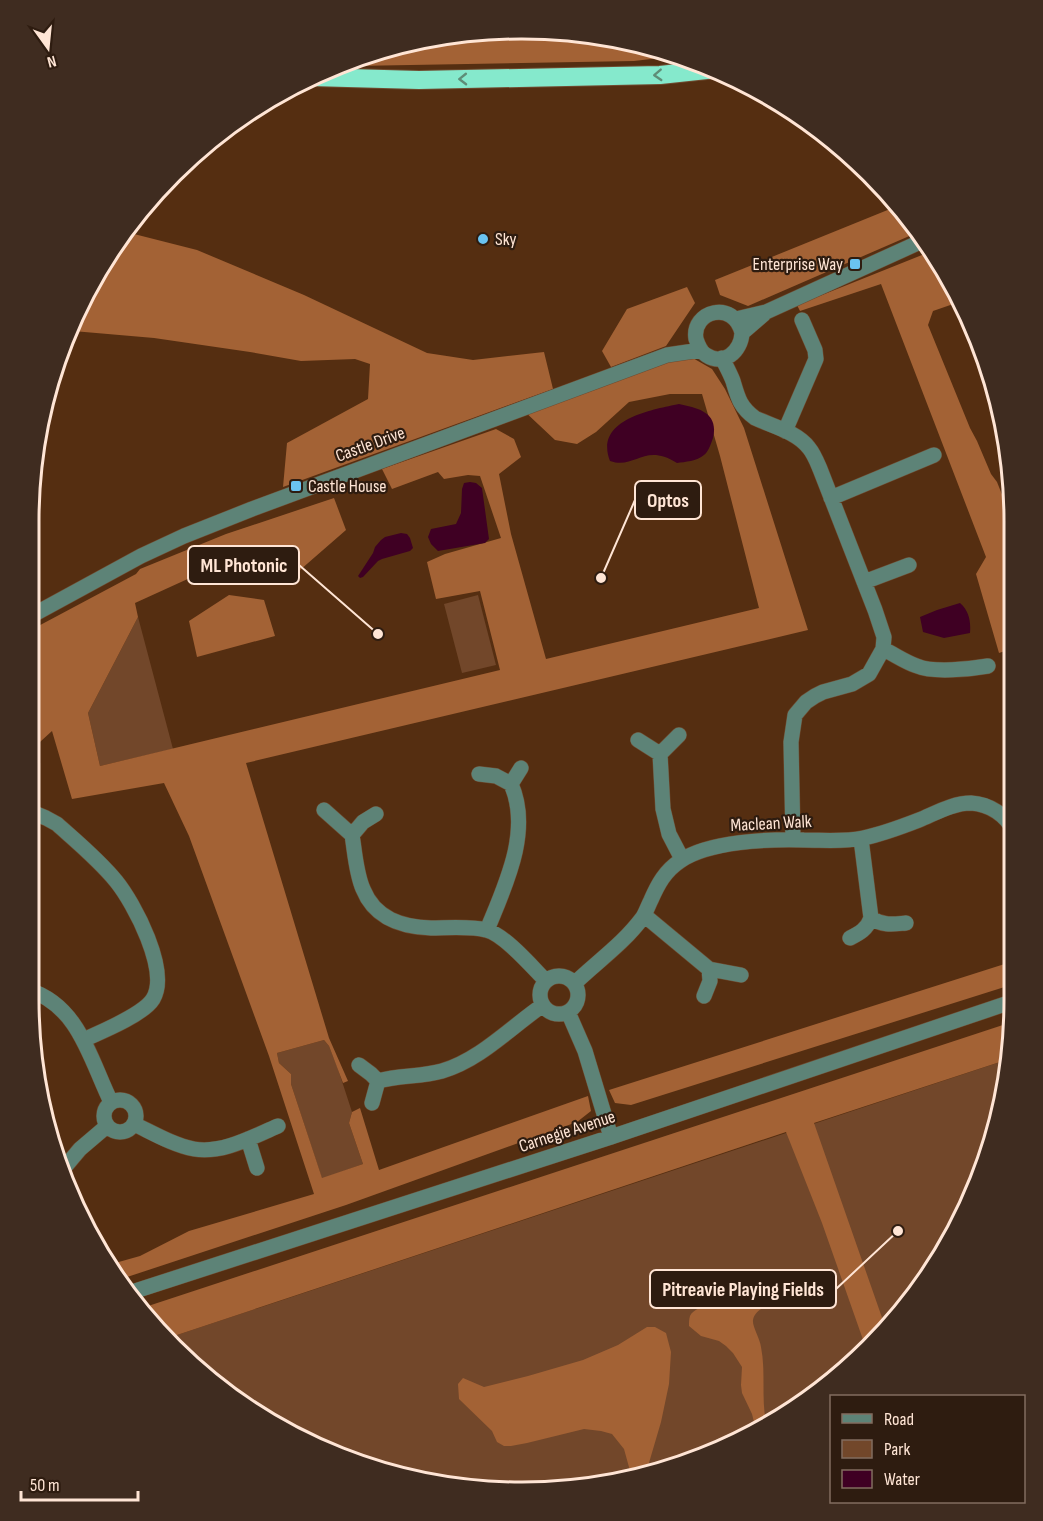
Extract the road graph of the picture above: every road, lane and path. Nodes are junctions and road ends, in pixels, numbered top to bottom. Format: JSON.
{"nodes":[{"id":1,"x":694,"y":71,"type":"edge"},
{"id":2,"x":334,"y":78,"type":"edge"},
{"id":3,"x":916,"y":244,"type":"edge"},
{"id":4,"x":766,"y":312,"type":"junction"},
{"id":5,"x":736,"y":319,"type":"junction"},
{"id":6,"x":802,"y":320,"type":"dead end"},
{"id":7,"x":742,"y":333,"type":"junction"},
{"id":8,"x":698,"y":343,"type":"junction"},
{"id":9,"x":728,"y":356,"type":"junction"},
{"id":10,"x":785,"y":431,"type":"junction"},
{"id":11,"x":934,"y":455,"type":"dead end"},
{"id":12,"x":831,"y":498,"type":"junction"},
{"id":13,"x":909,"y":565,"type":"dead end"},
{"id":14,"x":864,"y":582,"type":"junction"},
{"id":15,"x":39,"y":610,"type":"edge"},
{"id":16,"x":883,"y":650,"type":"junction"},
{"id":17,"x":988,"y":666,"type":"dead end"},
{"id":18,"x":679,"y":735,"type":"dead end"},
{"id":19,"x":638,"y":740,"type":"dead end"},
{"id":20,"x":660,"y":754,"type":"junction"},
{"id":21,"x":521,"y":768,"type":"dead end"},
{"id":22,"x":479,"y":774,"type":"dead end"},
{"id":23,"x":511,"y":784,"type":"junction"},
{"id":24,"x":324,"y":810,"type":"dead end"},
{"id":25,"x":376,"y":814,"type":"dead end"},
{"id":26,"x":39,"y":815,"type":"edge"},
{"id":27,"x":1004,"y":818,"type":"edge"},
{"id":28,"x":352,"y":835,"type":"junction"},
{"id":29,"x":793,"y":839,"type":"junction"},
{"id":30,"x":861,"y":839,"type":"junction"},
{"id":31,"x":682,"y":860,"type":"junction"},
{"id":32,"x":644,"y":915,"type":"junction"},
{"id":33,"x":871,"y":918,"type":"junction"},
{"id":34,"x":906,"y":923,"type":"dead end"},
{"id":35,"x":487,"y":930,"type":"junction"},
{"id":36,"x":850,"y":938,"type":"dead end"},
{"id":37,"x":709,"y":969,"type":"junction"},
{"id":38,"x":741,"y":975,"type":"dead end"},
{"id":39,"x":546,"y":981,"type":"junction"},
{"id":40,"x":574,"y":983,"type":"junction"},
{"id":41,"x":39,"y":994,"type":"edge"},
{"id":42,"x":704,"y":996,"type":"dead end"},
{"id":43,"x":1004,"y":1004,"type":"edge"},
{"id":44,"x":543,"y":1005,"type":"junction"},
{"id":45,"x":568,"y":1012,"type":"junction"},
{"id":46,"x":83,"y":1040,"type":"junction"},
{"id":47,"x":359,"y":1065,"type":"dead end"},
{"id":48,"x":378,"y":1081,"type":"junction"},
{"id":49,"x":111,"y":1102,"type":"junction"},
{"id":50,"x":372,"y":1103,"type":"dead end"},
{"id":51,"x":134,"y":1124,"type":"junction"},
{"id":52,"x":107,"y":1126,"type":"junction"},
{"id":53,"x":278,"y":1126,"type":"dead end"},
{"id":54,"x":611,"y":1137,"type":"junction"},
{"id":55,"x":248,"y":1139,"type":"junction"},
{"id":56,"x":68,"y":1163,"type":"edge"},
{"id":57,"x":257,"y":1168,"type":"dead end"},
{"id":58,"x":137,"y":1290,"type":"edge"}],
"edges":[{"from":1,"to":2,"type":"highway","one_way":true},
{"from":3,"to":4,"type":"street"},
{"from":4,"to":5,"type":"street"},
{"from":4,"to":7,"type":"street"},
{"from":5,"to":7,"type":"street"},
{"from":5,"to":8,"type":"street"},
{"from":6,"to":10,"type":"street"},
{"from":7,"to":9,"type":"street"},
{"from":8,"to":9,"type":"street","name":"Castle Drive"},
{"from":8,"to":15,"type":"street","name":"Castle Drive"},
{"from":9,"to":10,"type":"street"},
{"from":10,"to":12,"type":"street"},
{"from":11,"to":12,"type":"street"},
{"from":12,"to":14,"type":"street"},
{"from":13,"to":14,"type":"street"},
{"from":14,"to":16,"type":"street"},
{"from":16,"to":17,"type":"street"},
{"from":16,"to":29,"type":"street"},
{"from":18,"to":20,"type":"street"},
{"from":19,"to":20,"type":"street"},
{"from":20,"to":31,"type":"street"},
{"from":21,"to":23,"type":"street"},
{"from":22,"to":23,"type":"street"},
{"from":23,"to":35,"type":"street"},
{"from":24,"to":28,"type":"street"},
{"from":25,"to":28,"type":"street"},
{"from":26,"to":46,"type":"street"},
{"from":27,"to":30,"type":"street","name":"Maclean Walk"},
{"from":28,"to":35,"type":"street"},
{"from":29,"to":30,"type":"street","name":"Maclean Walk"},
{"from":29,"to":31,"type":"street","name":"Maclean Walk"},
{"from":30,"to":33,"type":"street"},
{"from":31,"to":32,"type":"street","name":"Maclean Walk"},
{"from":32,"to":37,"type":"street"},
{"from":32,"to":40,"type":"street","name":"Maclean Walk"},
{"from":33,"to":34,"type":"street"},
{"from":33,"to":36,"type":"street"},
{"from":35,"to":39,"type":"street"},
{"from":37,"to":38,"type":"street"},
{"from":37,"to":42,"type":"street"},
{"from":39,"to":40,"type":"street"},
{"from":39,"to":44,"type":"street"},
{"from":40,"to":45,"type":"street"},
{"from":41,"to":46,"type":"street"},
{"from":43,"to":54,"type":"street","name":"Carnegie Avenue"},
{"from":44,"to":45,"type":"street"},
{"from":44,"to":48,"type":"street"},
{"from":45,"to":54,"type":"street"},
{"from":46,"to":49,"type":"street"},
{"from":47,"to":48,"type":"street"},
{"from":48,"to":50,"type":"street"},
{"from":49,"to":51,"type":"street"},
{"from":49,"to":52,"type":"street"},
{"from":51,"to":52,"type":"street"},
{"from":51,"to":55,"type":"street"},
{"from":52,"to":56,"type":"street"},
{"from":53,"to":55,"type":"street"},
{"from":54,"to":58,"type":"street","name":"Carnegie Avenue"},
{"from":55,"to":57,"type":"street"}]}
